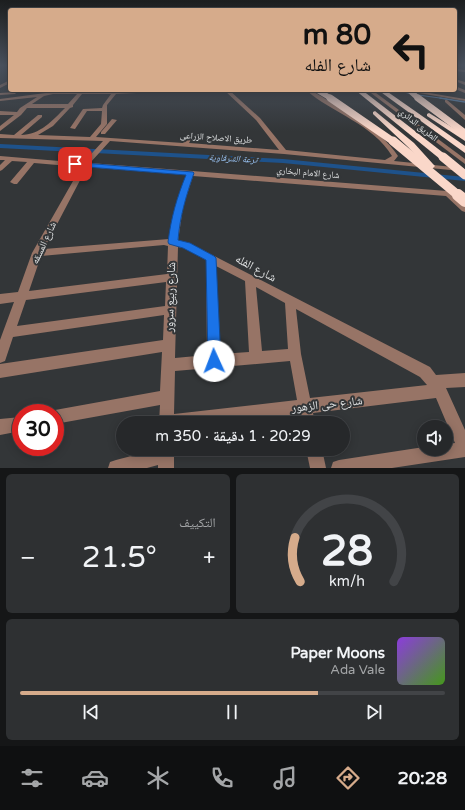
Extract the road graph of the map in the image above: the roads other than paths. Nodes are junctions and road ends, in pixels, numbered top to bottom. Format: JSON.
{"nodes":[{"id":1,"x":58,"y":92,"type":"edge"},
{"id":2,"x":65,"y":92,"type":"edge"},
{"id":3,"x":83,"y":92,"type":"edge"},
{"id":4,"x":103,"y":92,"type":"edge"},
{"id":5,"x":122,"y":92,"type":"edge"},
{"id":6,"x":228,"y":92,"type":"edge"},
{"id":7,"x":311,"y":92,"type":"edge"},
{"id":8,"x":320,"y":92,"type":"edge"},
{"id":9,"x":355,"y":92,"type":"edge"},
{"id":10,"x":361,"y":92,"type":"edge"},
{"id":11,"x":372,"y":92,"type":"edge"},
{"id":12,"x":384,"y":92,"type":"edge"},
{"id":13,"x":390,"y":92,"type":"edge"},
{"id":14,"x":411,"y":92,"type":"edge"},
{"id":15,"x":417,"y":92,"type":"edge"},
{"id":16,"x":427,"y":92,"type":"edge"},
{"id":17,"x":25,"y":93,"type":"edge"},
{"id":18,"x":0,"y":94,"type":"edge"},
{"id":19,"x":43,"y":94,"type":"junction"},
{"id":20,"x":430,"y":94,"type":"junction"},
{"id":21,"x":112,"y":95,"type":"junction"},
{"id":22,"x":91,"y":96,"type":"dead end"},
{"id":23,"x":60,"y":97,"type":"dead end"},
{"id":24,"x":0,"y":100,"type":"edge"},
{"id":25,"x":465,"y":100,"type":"edge"},
{"id":26,"x":55,"y":101,"type":"dead end"},
{"id":27,"x":465,"y":104,"type":"edge"},
{"id":28,"x":71,"y":105,"type":"junction"},
{"id":29,"x":78,"y":105,"type":"dead end"},
{"id":30,"x":85,"y":105,"type":"dead end"},
{"id":31,"x":27,"y":106,"type":"junction"},
{"id":32,"x":50,"y":106,"type":"junction"},
{"id":33,"x":105,"y":107,"type":"junction"},
{"id":34,"x":1,"y":114,"type":"edge"},
{"id":35,"x":20,"y":114,"type":"junction"},
{"id":36,"x":40,"y":116,"type":"dead end"},
{"id":37,"x":465,"y":118,"type":"edge"},
{"id":38,"x":114,"y":120,"type":"dead end"},
{"id":39,"x":73,"y":128,"type":"dead end"},
{"id":40,"x":0,"y":129,"type":"edge"},
{"id":41,"x":465,"y":133,"type":"edge"},
{"id":42,"x":0,"y":136,"type":"edge"},
{"id":43,"x":16,"y":136,"type":"junction"},
{"id":44,"x":31,"y":136,"type":"junction"},
{"id":45,"x":190,"y":136,"type":"dead end"},
{"id":46,"x":95,"y":138,"type":"junction"},
{"id":47,"x":465,"y":139,"type":"edge"},
{"id":48,"x":106,"y":142,"type":"junction"},
{"id":49,"x":185,"y":145,"type":"junction"},
{"id":50,"x":465,"y":150,"type":"edge"},
{"id":51,"x":284,"y":152,"type":"junction"},
{"id":52,"x":0,"y":158,"type":"edge"},
{"id":53,"x":10,"y":159,"type":"junction"},
{"id":54,"x":33,"y":160,"type":"junction"},
{"id":55,"x":381,"y":162,"type":"junction"},
{"id":56,"x":465,"y":162,"type":"edge"},
{"id":57,"x":87,"y":163,"type":"junction"},
{"id":58,"x":430,"y":166,"type":"junction"},
{"id":59,"x":0,"y":169,"type":"edge"},
{"id":60,"x":465,"y":170,"type":"edge"},
{"id":61,"x":190,"y":173,"type":"junction"},
{"id":62,"x":465,"y":175,"type":"edge"},
{"id":63,"x":14,"y":182,"type":"dead end"},
{"id":64,"x":447,"y":193,"type":"junction"},
{"id":65,"x":465,"y":195,"type":"edge"},
{"id":66,"x":465,"y":201,"type":"edge"},
{"id":67,"x":465,"y":209,"type":"edge"},
{"id":68,"x":173,"y":242,"type":"junction"},
{"id":69,"x":37,"y":253,"type":"junction"},
{"id":70,"x":211,"y":258,"type":"junction"},
{"id":71,"x":171,"y":277,"type":"junction"},
{"id":72,"x":250,"y":279,"type":"junction"},
{"id":73,"x":22,"y":296,"type":"junction"},
{"id":74,"x":0,"y":299,"type":"edge"},
{"id":75,"x":290,"y":301,"type":"junction"},
{"id":76,"x":169,"y":310,"type":"junction"},
{"id":77,"x":9,"y":332,"type":"junction"},
{"id":78,"x":168,"y":345,"type":"junction"},
{"id":79,"x":294,"y":354,"type":"junction"},
{"id":80,"x":0,"y":357,"type":"edge"},
{"id":81,"x":256,"y":357,"type":"junction"},
{"id":82,"x":214,"y":361,"type":"junction"},
{"id":83,"x":168,"y":365,"type":"junction"},
{"id":84,"x":0,"y":371,"type":"edge"},
{"id":85,"x":465,"y":380,"type":"edge"},
{"id":86,"x":437,"y":386,"type":"junction"},
{"id":87,"x":167,"y":397,"type":"junction"},
{"id":88,"x":304,"y":407,"type":"junction"},
{"id":89,"x":64,"y":415,"type":"edge"},
{"id":90,"x":166,"y":416,"type":"edge"},
{"id":91,"x":226,"y":416,"type":"edge"},
{"id":92,"x":306,"y":416,"type":"edge"},
{"id":93,"x":12,"y":426,"type":"edge"},
{"id":94,"x":0,"y":428,"type":"edge"},
{"id":95,"x":464,"y":441,"type":"edge"},
{"id":96,"x":315,"y":456,"type":"edge"},
{"id":97,"x":166,"y":457,"type":"edge"},
{"id":98,"x":349,"y":467,"type":"edge"},
{"id":99,"x":116,"y":468,"type":"edge"},
{"id":100,"x":318,"y":468,"type":"edge"}],
"edges":[{"from":1,"to":19,"type":"street"},
{"from":2,"to":23,"type":"street"},
{"from":3,"to":28,"type":"street"},
{"from":4,"to":21,"type":"street"},
{"from":5,"to":21,"type":"street"},
{"from":6,"to":51,"type":"street"},
{"from":7,"to":55,"type":"street"},
{"from":8,"to":66,"type":"highway","bridge":true},
{"from":9,"to":58,"type":"highway"},
{"from":10,"to":62,"type":"highway","name":"الطريق الدائري","bridge":true},
{"from":11,"to":56,"type":"street"},
{"from":12,"to":50,"type":"highway","name":"الطريق الدائري"},
{"from":13,"to":47,"type":"highway"},
{"from":14,"to":41,"type":"highway","bridge":true},
{"from":15,"to":20,"type":"street"},
{"from":16,"to":20,"type":"street"},
{"from":17,"to":18,"type":"street"},
{"from":17,"to":19,"type":"street"},
{"from":17,"to":24,"type":"street"},
{"from":19,"to":31,"type":"street"},
{"from":20,"to":25,"type":"street"},
{"from":21,"to":22,"type":"street"},
{"from":21,"to":33,"type":"street"},
{"from":26,"to":32,"type":"street"},
{"from":27,"to":37,"type":"street"},
{"from":28,"to":29,"type":"street"},
{"from":28,"to":32,"type":"street"},
{"from":28,"to":44,"type":"street"},
{"from":30,"to":33,"type":"street"},
{"from":31,"to":32,"type":"street"},
{"from":31,"to":35,"type":"street"},
{"from":33,"to":39,"type":"street"},
{"from":33,"to":46,"type":"street"},
{"from":34,"to":35,"type":"street"},
{"from":35,"to":40,"type":"street"},
{"from":36,"to":43,"type":"street"},
{"from":38,"to":46,"type":"street"},
{"from":42,"to":43,"type":"street","name":"طريق الاصلاح الزراعى"},
{"from":43,"to":44,"type":"street","name":"طريق الاصلاح الزراعى"},
{"from":44,"to":46,"type":"street","name":"طريق الاصلاح الزراعى"},
{"from":45,"to":49,"type":"street"},
{"from":46,"to":48,"type":"street","name":"طريق الاصلاح الزراعى"},
{"from":48,"to":49,"type":"street","name":"طريق الاصلاح الزراعى"},
{"from":48,"to":57,"type":"street","name":"شارع المسقه"},
{"from":49,"to":51,"type":"street","name":"طريق الاصلاح الزراعى"},
{"from":51,"to":55,"type":"street","name":"طريق الاصلاح الزراعى"},
{"from":52,"to":53,"type":"street","name":"شارع الامام البخاري"},
{"from":53,"to":54,"type":"street","name":"شارع الامام البخاري"},
{"from":53,"to":59,"type":"street"},
{"from":54,"to":57,"type":"street","name":"شارع الامام البخاري"},
{"from":54,"to":63,"type":"street"},
{"from":55,"to":58,"type":"street","name":"طريق الاصلاح الزراعى"},
{"from":57,"to":61,"type":"street","name":"شارع الامام البخاري"},
{"from":57,"to":69,"type":"street","name":"شارع المسقه"},
{"from":58,"to":60,"type":"street","name":"طريق الاصلاح الزراعى"},
{"from":61,"to":64,"type":"street","name":"شارع الامام البخاري"},
{"from":61,"to":68,"type":"street","name":"شارع ربيع سرور"},
{"from":64,"to":65,"type":"street","name":"شارع الامام البخاري"},
{"from":64,"to":67,"type":"street"},
{"from":68,"to":69,"type":"street","name":"شارع الفله"},
{"from":68,"to":70,"type":"street","name":"شارع الفله"},
{"from":68,"to":71,"type":"street","name":"شارع ربيع سرور"},
{"from":69,"to":73,"type":"street","name":"شارع المسقه"},
{"from":70,"to":72,"type":"street","name":"شارع الفله"},
{"from":70,"to":82,"type":"street"},
{"from":71,"to":73,"type":"street"},
{"from":71,"to":76,"type":"street","name":"شارع ربيع سرور"},
{"from":72,"to":75,"type":"street","name":"شارع الفله"},
{"from":72,"to":81,"type":"street"},
{"from":73,"to":74,"type":"street"},
{"from":73,"to":77,"type":"street","name":"شارع المسقه"},
{"from":75,"to":79,"type":"street"},
{"from":75,"to":86,"type":"street","name":"شارع الفله"},
{"from":76,"to":77,"type":"street"},
{"from":76,"to":78,"type":"street","name":"شارع ربيع سرور"},
{"from":77,"to":80,"type":"street","name":"شارع المسقه"},
{"from":78,"to":83,"type":"street","name":"شارع ربيع سرور"},
{"from":78,"to":84,"type":"street"},
{"from":79,"to":81,"type":"street"},
{"from":79,"to":88,"type":"street"},
{"from":81,"to":82,"type":"street"},
{"from":82,"to":83,"type":"street"},
{"from":83,"to":87,"type":"street","name":"شارع ربيع سرور"},
{"from":85,"to":86,"type":"street","name":"شارع حى الزهور"},
{"from":86,"to":88,"type":"street","name":"شارع حى الزهور"},
{"from":86,"to":95,"type":"street"},
{"from":87,"to":89,"type":"street"},
{"from":87,"to":90,"type":"street","name":"شارع ربيع سرور"},
{"from":88,"to":91,"type":"street","name":"شارع حى الزهور"},
{"from":88,"to":92,"type":"street"},
{"from":93,"to":94,"type":"street"},
{"from":95,"to":98,"type":"street"},
{"from":96,"to":100,"type":"street"},
{"from":97,"to":99,"type":"street"}]}
